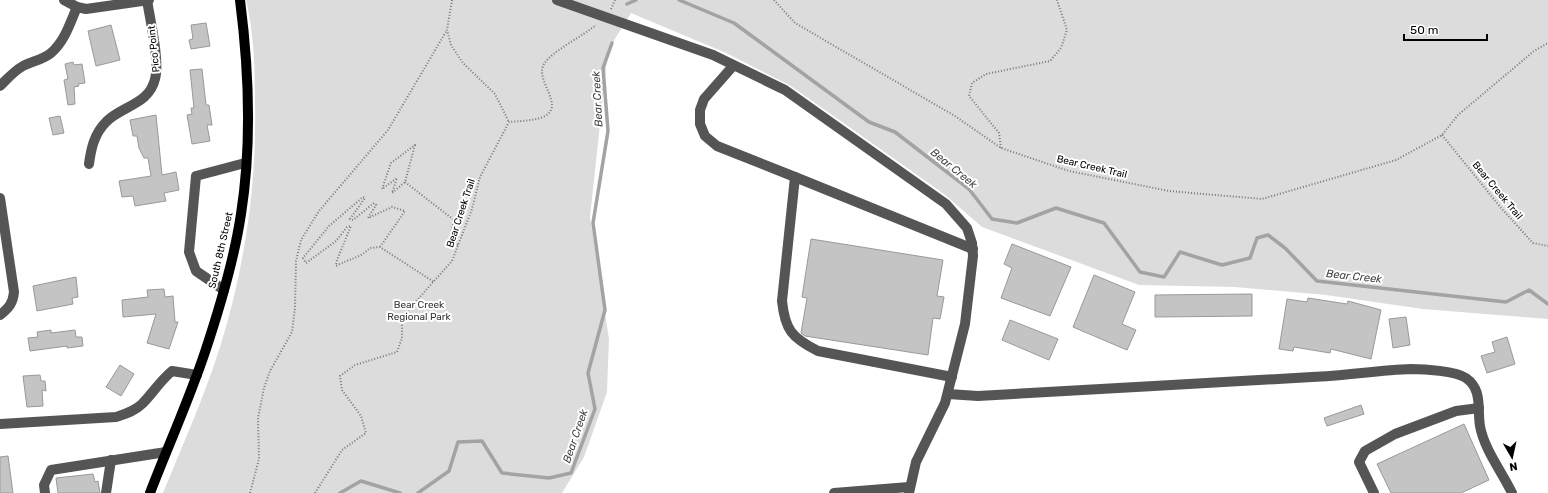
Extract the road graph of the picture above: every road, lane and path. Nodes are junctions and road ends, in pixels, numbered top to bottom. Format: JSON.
{"nodes":[{"id":1,"x":64,"y":0,"type":"edge"},
{"id":2,"x":143,"y":0,"type":"edge"},
{"id":3,"x":240,"y":0,"type":"edge"},
{"id":4,"x":452,"y":0,"type":"edge"},
{"id":5,"x":557,"y":0,"type":"edge"},
{"id":6,"x":616,"y":0,"type":"edge"},
{"id":7,"x":774,"y":0,"type":"edge"},
{"id":8,"x":1057,"y":0,"type":"edge"},
{"id":9,"x":77,"y":7,"type":"junction"},
{"id":10,"x":607,"y":17,"type":"junction"},
{"id":11,"x":447,"y":30,"type":"junction"},
{"id":12,"x":1548,"y":43,"type":"edge"},
{"id":13,"x":733,"y":66,"type":"junction"},
{"id":14,"x":0,"y":86,"type":"edge"},
{"id":15,"x":509,"y":122,"type":"junction"},
{"id":16,"x":1442,"y":135,"type":"junction"},
{"id":17,"x":1001,"y":148,"type":"junction"},
{"id":18,"x":245,"y":163,"type":"junction"},
{"id":19,"x":89,"y":164,"type":"dead end"},
{"id":20,"x":795,"y":177,"type":"junction"},
{"id":21,"x":405,"y":182,"type":"junction"},
{"id":22,"x":0,"y":198,"type":"edge"},
{"id":23,"x":458,"y":245,"type":"junction"},
{"id":24,"x":1548,"y":246,"type":"edge"},
{"id":25,"x":380,"y":247,"type":"junction"},
{"id":26,"x":973,"y":249,"type":"junction"},
{"id":27,"x":434,"y":282,"type":"junction"},
{"id":28,"x":224,"y":290,"type":"junction"},
{"id":29,"x":0,"y":315,"type":"edge"},
{"id":30,"x":197,"y":375,"type":"junction"},
{"id":31,"x":952,"y":377,"type":"junction"},
{"id":32,"x":948,"y":394,"type":"junction"},
{"id":33,"x":1479,"y":408,"type":"junction"},
{"id":34,"x":0,"y":424,"type":"edge"},
{"id":35,"x":166,"y":452,"type":"junction"},
{"id":36,"x":111,"y":460,"type":"junction"},
{"id":37,"x":909,"y":490,"type":"edge"},
{"id":38,"x":45,"y":493,"type":"edge"},
{"id":39,"x":106,"y":493,"type":"edge"},
{"id":40,"x":150,"y":493,"type":"edge"},
{"id":41,"x":250,"y":493,"type":"edge"},
{"id":42,"x":315,"y":493,"type":"edge"},
{"id":43,"x":834,"y":493,"type":"edge"},
{"id":44,"x":1374,"y":493,"type":"edge"},
{"id":45,"x":1512,"y":493,"type":"edge"}],
"edges":[{"from":1,"to":9,"type":"street"},
{"from":2,"to":9,"type":"street"},
{"from":2,"to":19,"type":"street","name":"Pico Point"},
{"from":3,"to":18,"type":"main road","name":"South 8th Street"},
{"from":4,"to":11,"type":"path"},
{"from":5,"to":10,"type":"street"},
{"from":6,"to":10,"type":"path"},
{"from":7,"to":17,"type":"path","name":"Bear Creek Trail"},
{"from":8,"to":17,"type":"path"},
{"from":9,"to":14,"type":"street"},
{"from":10,"to":13,"type":"street"},
{"from":10,"to":15,"type":"path"},
{"from":11,"to":15,"type":"path"},
{"from":11,"to":41,"type":"path"},
{"from":12,"to":16,"type":"path","name":"Bear Creek Trail"},
{"from":13,"to":20,"type":"street"},
{"from":13,"to":26,"type":"street"},
{"from":15,"to":23,"type":"path","name":"Bear Creek Trail"},
{"from":16,"to":17,"type":"path","name":"Bear Creek Trail"},
{"from":16,"to":24,"type":"path","name":"Bear Creek Trail"},
{"from":18,"to":28,"type":"main road","name":"South 8th Street"},
{"from":18,"to":28,"type":"street"},
{"from":20,"to":26,"type":"street"},
{"from":20,"to":31,"type":"street"},
{"from":21,"to":21,"type":"path"},
{"from":21,"to":23,"type":"path"},
{"from":22,"to":29,"type":"street"},
{"from":23,"to":27,"type":"path","name":"Bear Creek Trail"},
{"from":25,"to":25,"type":"path"},
{"from":25,"to":27,"type":"path"},
{"from":26,"to":31,"type":"street"},
{"from":27,"to":42,"type":"path","name":"Bear Creek Trail"},
{"from":28,"to":30,"type":"main road","name":"South 8th Street"},
{"from":30,"to":34,"type":"street"},
{"from":30,"to":35,"type":"main road","name":"South 8th Street"},
{"from":31,"to":32,"type":"street"},
{"from":32,"to":33,"type":"street"},
{"from":32,"to":37,"type":"street"},
{"from":33,"to":44,"type":"street"},
{"from":33,"to":45,"type":"street"},
{"from":35,"to":36,"type":"street"},
{"from":35,"to":40,"type":"main road","name":"South 8th Street"},
{"from":36,"to":38,"type":"street"},
{"from":36,"to":39,"type":"street"},
{"from":37,"to":43,"type":"street"}]}
